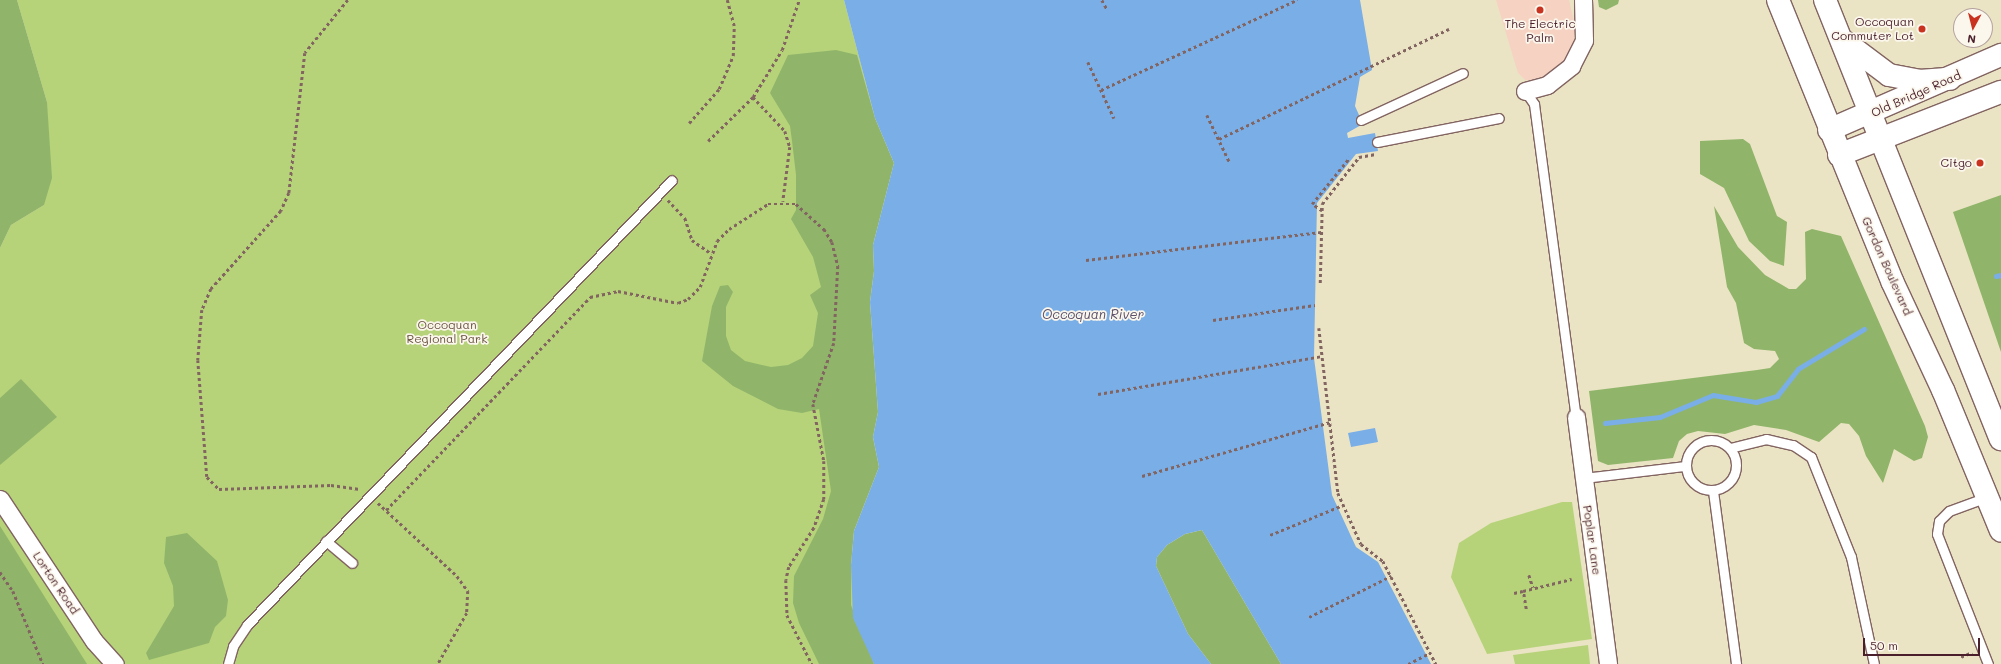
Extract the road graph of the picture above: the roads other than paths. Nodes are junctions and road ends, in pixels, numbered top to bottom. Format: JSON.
{"nodes":[{"id":1,"x":1583,"y":0,"type":"edge"},
{"id":2,"x":1778,"y":0,"type":"edge"},
{"id":3,"x":1825,"y":0,"type":"edge"},
{"id":4,"x":1841,"y":39,"type":"junction"},
{"id":5,"x":2001,"y":55,"type":"edge"},
{"id":6,"x":1463,"y":73,"type":"dead end"},
{"id":7,"x":1950,"y":79,"type":"junction"},
{"id":8,"x":1525,"y":91,"type":"joint"},
{"id":9,"x":2001,"y":92,"type":"edge"},
{"id":10,"x":1872,"y":114,"type":"junction"},
{"id":11,"x":1499,"y":118,"type":"dead end"},
{"id":12,"x":1361,"y":120,"type":"dead end"},
{"id":13,"x":1829,"y":130,"type":"junction"},
{"id":14,"x":1882,"y":139,"type":"junction"},
{"id":15,"x":1377,"y":142,"type":"dead end"},
{"id":16,"x":1839,"y":155,"type":"junction"},
{"id":17,"x":672,"y":180,"type":"dead end"},
{"id":18,"x":1576,"y":417,"type":"joint"},
{"id":19,"x":2001,"y":439,"type":"edge"},
{"id":20,"x":1730,"y":448,"type":"junction"},
{"id":21,"x":1685,"y":466,"type":"junction"},
{"id":22,"x":1584,"y":478,"type":"junction"},
{"id":23,"x":1713,"y":491,"type":"junction"},
{"id":24,"x":1994,"y":495,"type":"edge"},
{"id":25,"x":0,"y":499,"type":"edge"},
{"id":26,"x":2001,"y":531,"type":"edge"},
{"id":27,"x":326,"y":541,"type":"junction"},
{"id":28,"x":352,"y":564,"type":"dead end"},
{"id":29,"x":115,"y":664,"type":"edge"},
{"id":30,"x":228,"y":664,"type":"edge"},
{"id":31,"x":1608,"y":664,"type":"edge"},
{"id":32,"x":1736,"y":664,"type":"edge"},
{"id":33,"x":1874,"y":664,"type":"edge"},
{"id":34,"x":1988,"y":664,"type":"edge"}],
"edges":[{"from":1,"to":8,"type":"street"},
{"from":2,"to":13,"type":"main road","name":"Gordon Boulevard"},
{"from":3,"to":4,"type":"main road"},
{"from":4,"to":7,"type":"main road"},
{"from":4,"to":10,"type":"main road"},
{"from":5,"to":7,"type":"main road","name":"Old Bridge Road"},
{"from":6,"to":12,"type":"lane"},
{"from":7,"to":10,"type":"main road","name":"Old Bridge Road"},
{"from":8,"to":18,"type":"lane"},
{"from":9,"to":14,"type":"main road"},
{"from":10,"to":13,"type":"main road","name":"Old Bridge Road"},
{"from":10,"to":14,"type":"main road"},
{"from":11,"to":15,"type":"lane"},
{"from":13,"to":16,"type":"main road","name":"Gordon Boulevard"},
{"from":14,"to":16,"type":"main road"},
{"from":14,"to":19,"type":"main road"},
{"from":16,"to":24,"type":"main road","name":"Gordon Boulevard"},
{"from":17,"to":27,"type":"lane"},
{"from":18,"to":22,"type":"street","name":"Poplar Lane"},
{"from":20,"to":21,"type":"lane"},
{"from":20,"to":23,"type":"lane"},
{"from":20,"to":33,"type":"lane"},
{"from":21,"to":22,"type":"lane"},
{"from":21,"to":23,"type":"lane"},
{"from":22,"to":31,"type":"street","name":"Poplar Lane"},
{"from":23,"to":32,"type":"lane"},
{"from":24,"to":26,"type":"main road","name":"Gordon Boulevard"},
{"from":24,"to":34,"type":"lane"},
{"from":25,"to":29,"type":"street","name":"Lorton Road"},
{"from":27,"to":28,"type":"lane"},
{"from":27,"to":30,"type":"lane"}]}
